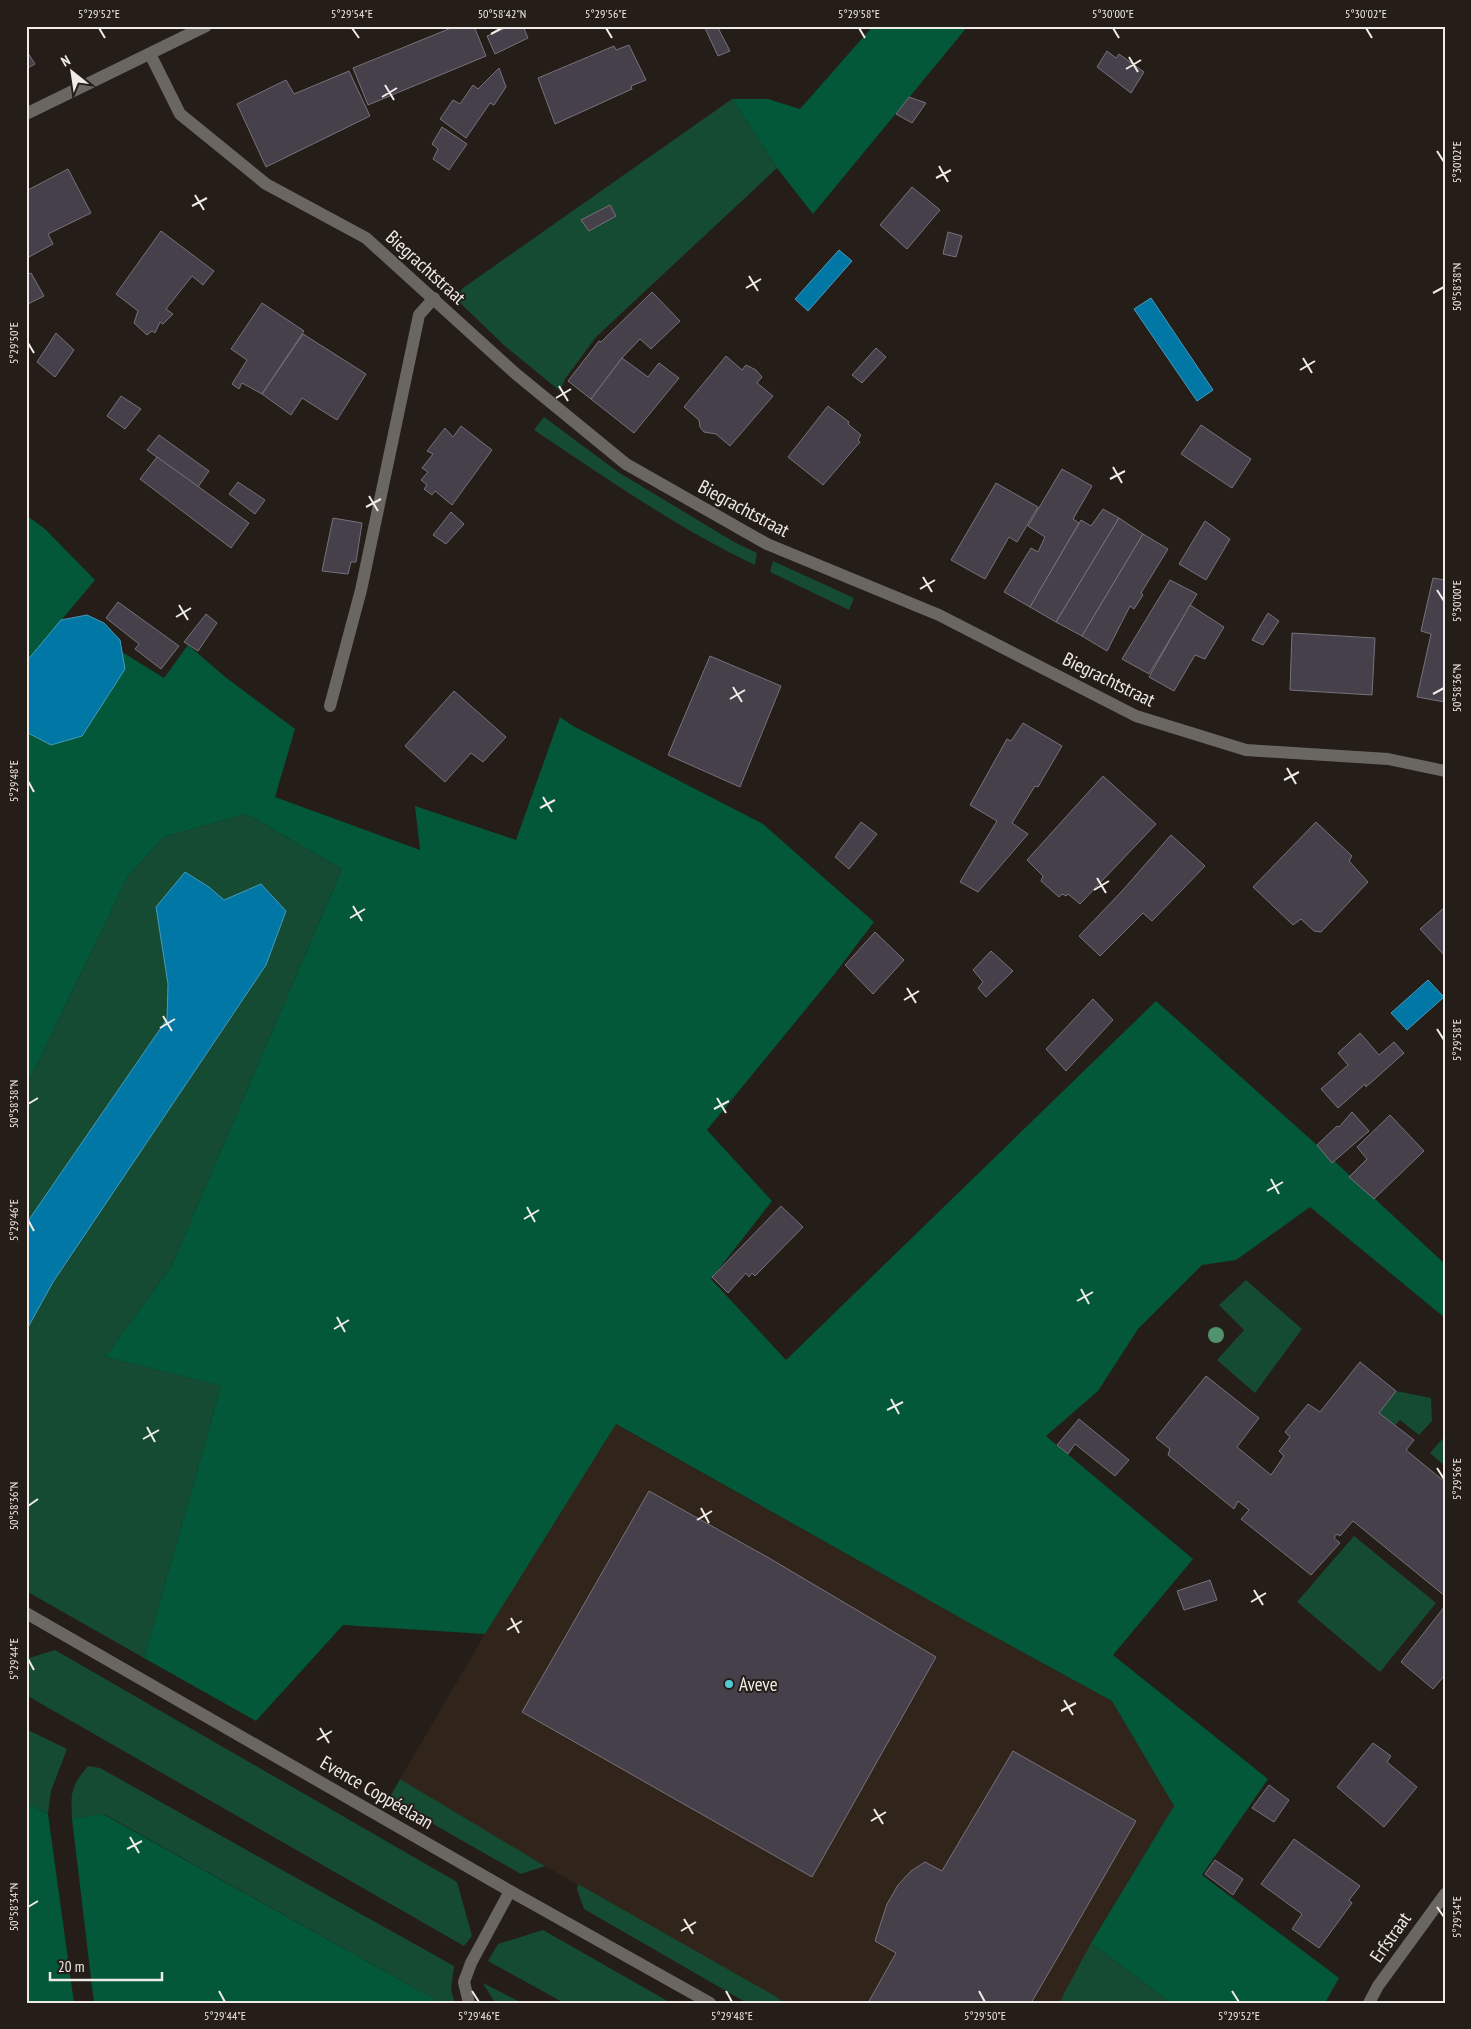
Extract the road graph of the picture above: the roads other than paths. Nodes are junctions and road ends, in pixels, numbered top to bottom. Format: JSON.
{"nodes":[{"id":1,"x":206,"y":26,"type":"edge"},
{"id":2,"x":150,"y":54,"type":"junction"},
{"id":3,"x":26,"y":114,"type":"edge"},
{"id":4,"x":434,"y":298,"type":"junction"},
{"id":5,"x":330,"y":706,"type":"dead end"},
{"id":6,"x":1445,"y":771,"type":"edge"},
{"id":7,"x":26,"y":1613,"type":"edge"},
{"id":8,"x":510,"y":1891,"type":"junction"},
{"id":9,"x":1445,"y":1894,"type":"edge"},
{"id":10,"x":468,"y":2003,"type":"edge"},
{"id":11,"x":710,"y":2003,"type":"edge"},
{"id":12,"x":1369,"y":2003,"type":"edge"}],
"edges":[{"from":1,"to":2,"type":"street"},
{"from":2,"to":3,"type":"street"},
{"from":2,"to":4,"type":"street","name":"Biegrachtstraat"},
{"from":4,"to":5,"type":"street"},
{"from":4,"to":6,"type":"street","name":"Biegrachtstraat"},
{"from":7,"to":8,"type":"street","name":"Evence Coppéelaan"},
{"from":8,"to":10,"type":"street"},
{"from":8,"to":11,"type":"street","name":"Evence Coppéelaan"},
{"from":9,"to":12,"type":"street","name":"Erfstraat"}]}
